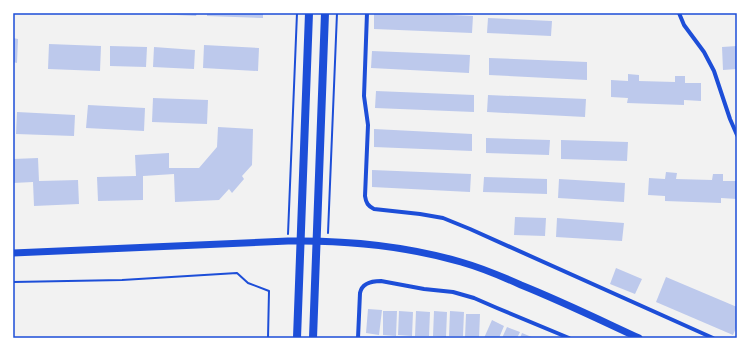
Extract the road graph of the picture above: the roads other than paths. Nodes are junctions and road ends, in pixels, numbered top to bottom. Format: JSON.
{"nodes":[{"id":1,"x":309,"y":13,"type":"edge"},
{"id":2,"x":325,"y":13,"type":"edge"},
{"id":3,"x":367,"y":13,"type":"edge"},
{"id":4,"x":679,"y":13,"type":"edge"},
{"id":5,"x":737,"y":135,"type":"edge"},
{"id":6,"x":300,"y":241,"type":"junction"},
{"id":7,"x":316,"y":241,"type":"junction"},
{"id":8,"x":13,"y":253,"type":"edge"},
{"id":9,"x":297,"y":338,"type":"edge"},
{"id":10,"x":313,"y":338,"type":"edge"},
{"id":11,"x":358,"y":338,"type":"edge"},
{"id":12,"x":569,"y":338,"type":"edge"},
{"id":13,"x":639,"y":338,"type":"edge"},
{"id":14,"x":713,"y":338,"type":"edge"}],
"edges":[{"from":1,"to":6,"type":"main road"},
{"from":2,"to":7,"type":"main road"},
{"from":3,"to":14,"type":"street"},
{"from":4,"to":5,"type":"street"},
{"from":6,"to":7,"type":"street"},
{"from":6,"to":8,"type":"street"},
{"from":6,"to":9,"type":"main road"},
{"from":7,"to":10,"type":"main road"},
{"from":7,"to":13,"type":"street"},
{"from":11,"to":12,"type":"street"}]}
